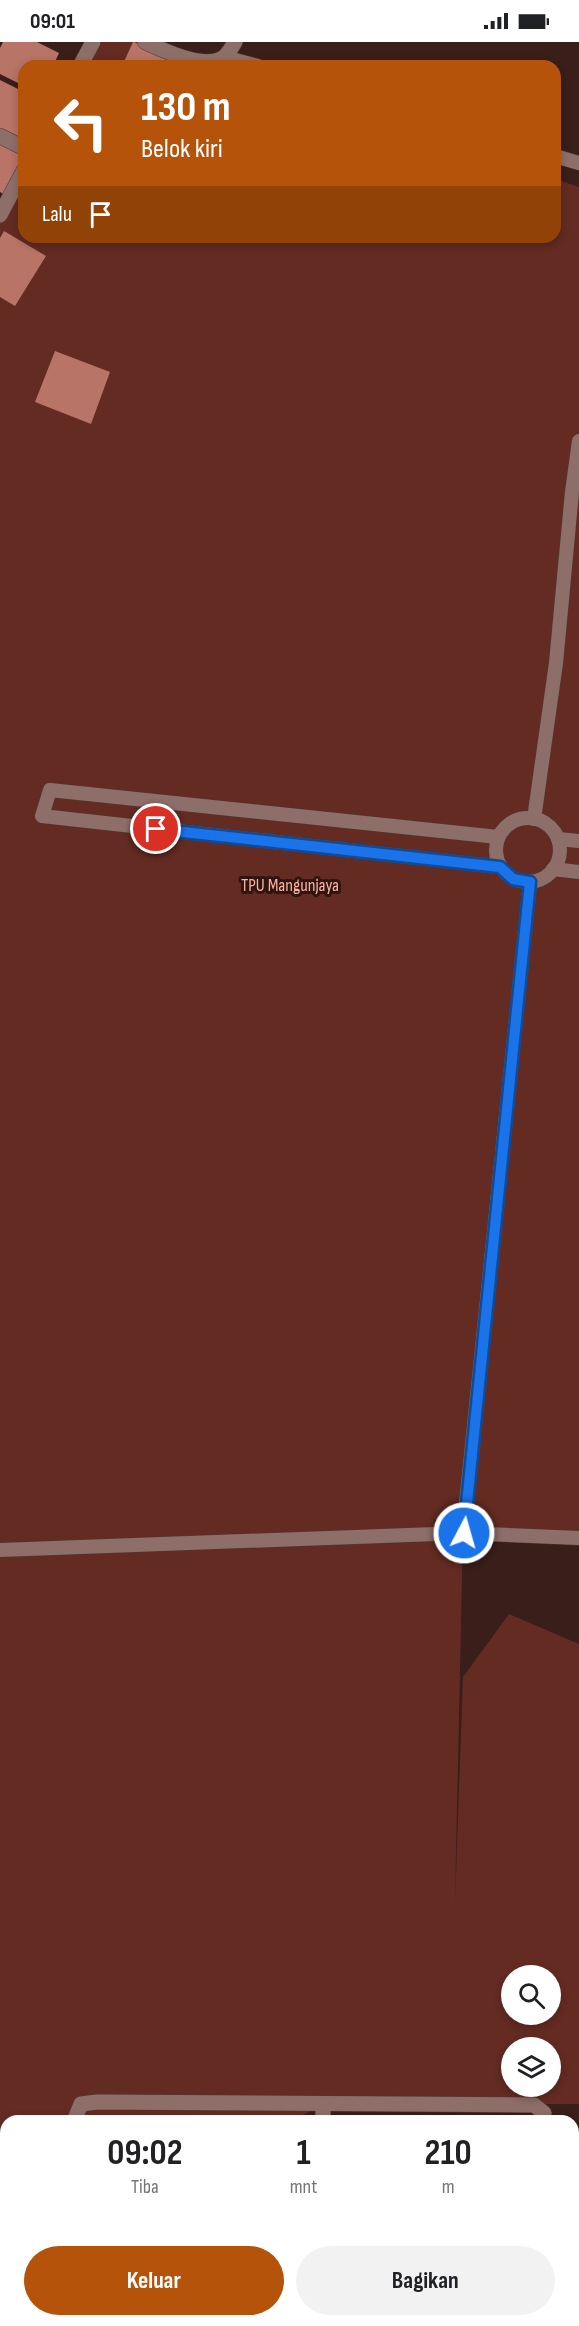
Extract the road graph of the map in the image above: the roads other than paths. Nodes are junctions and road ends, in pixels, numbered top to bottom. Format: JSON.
{"nodes":[{"id":1,"x":93,"y":42,"type":"edge"},
{"id":2,"x":145,"y":42,"type":"edge"},
{"id":3,"x":236,"y":42,"type":"edge"},
{"id":4,"x":224,"y":57,"type":"junction"},
{"id":5,"x":83,"y":60,"type":"edge"},
{"id":6,"x":194,"y":60,"type":"edge"},
{"id":7,"x":217,"y":60,"type":"edge"},
{"id":8,"x":235,"y":60,"type":"edge"},
{"id":9,"x":0,"y":136,"type":"edge"},
{"id":10,"x":18,"y":145,"type":"edge"},
{"id":11,"x":561,"y":158,"type":"edge"},
{"id":12,"x":579,"y":164,"type":"edge"},
{"id":13,"x":18,"y":181,"type":"edge"},
{"id":14,"x":0,"y":215,"type":"edge"},
{"id":15,"x":579,"y":441,"type":"edge"},
{"id":16,"x":534,"y":819,"type":"junction"},
{"id":17,"x":498,"y":837,"type":"junction"},
{"id":18,"x":558,"y":839,"type":"junction"},
{"id":19,"x":579,"y":841,"type":"edge"},
{"id":20,"x":500,"y":867,"type":"junction"},
{"id":21,"x":553,"y":869,"type":"junction"},
{"id":22,"x":579,"y":872,"type":"edge"},
{"id":23,"x":530,"y":882,"type":"junction"},
{"id":24,"x":464,"y":1533,"type":"junction"},
{"id":25,"x":579,"y":1538,"type":"edge"},
{"id":26,"x":0,"y":1550,"type":"edge"},
{"id":27,"x":323,"y":2104,"type":"junction"},
{"id":28,"x":544,"y":2113,"type":"dead end"},
{"id":29,"x":76,"y":2115,"type":"edge"},
{"id":30,"x":323,"y":2115,"type":"edge"}],
"edges":[{"from":1,"to":5,"type":"street"},
{"from":2,"to":6,"type":"street"},
{"from":3,"to":4,"type":"street"},
{"from":4,"to":7,"type":"street"},
{"from":4,"to":8,"type":"lane"},
{"from":9,"to":10,"type":"street"},
{"from":11,"to":12,"type":"lane"},
{"from":13,"to":14,"type":"street"},
{"from":15,"to":16,"type":"lane"},
{"from":16,"to":17,"type":"lane"},
{"from":16,"to":18,"type":"lane"},
{"from":17,"to":20,"type":"lane"},
{"from":17,"to":20,"type":"lane"},
{"from":18,"to":19,"type":"lane"},
{"from":18,"to":21,"type":"lane"},
{"from":20,"to":23,"type":"lane"},
{"from":21,"to":22,"type":"lane"},
{"from":21,"to":23,"type":"lane"},
{"from":23,"to":24,"type":"lane"},
{"from":24,"to":25,"type":"lane"},
{"from":24,"to":26,"type":"lane"},
{"from":27,"to":28,"type":"street"},
{"from":27,"to":29,"type":"street"},
{"from":27,"to":30,"type":"street"}]}
